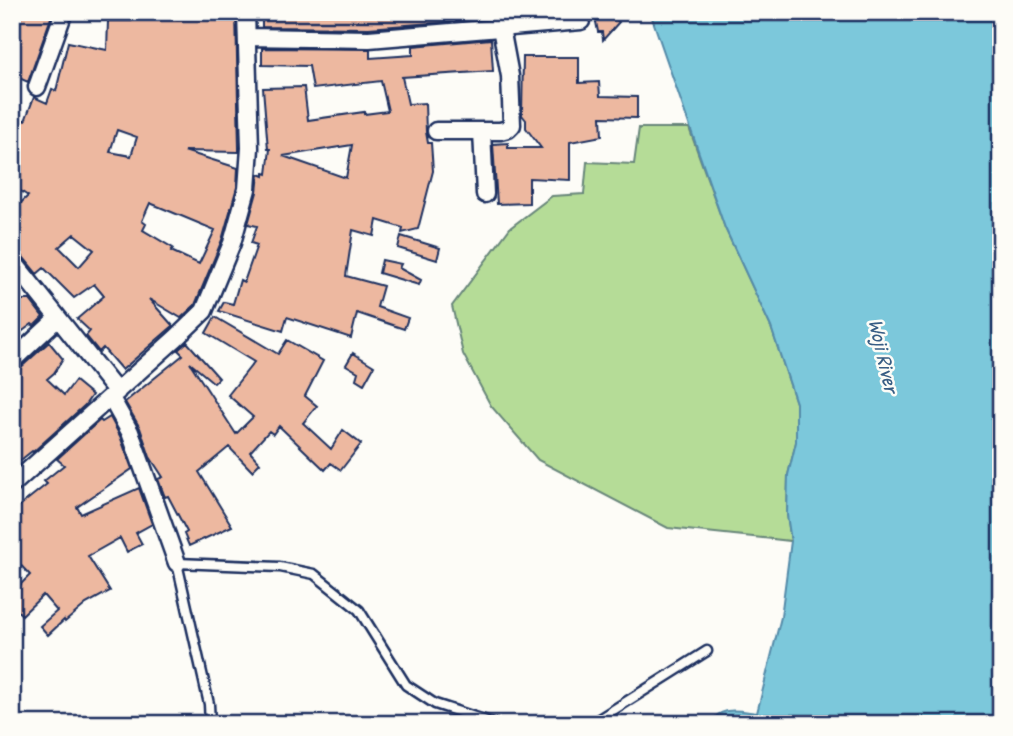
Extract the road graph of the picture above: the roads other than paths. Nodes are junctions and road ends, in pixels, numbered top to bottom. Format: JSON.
{"nodes":[{"id":1,"x":64,"y":12,"type":"edge"},
{"id":2,"x":246,"y":12,"type":"edge"},
{"id":3,"x":582,"y":21,"type":"dead end"},
{"id":4,"x":501,"y":27,"type":"junction"},
{"id":5,"x":247,"y":37,"type":"junction"},
{"id":6,"x":37,"y":87,"type":"dead end"},
{"id":7,"x":436,"y":131,"type":"dead end"},
{"id":8,"x":482,"y":131,"type":"junction"},
{"id":9,"x":485,"y":194,"type":"dead end"},
{"id":10,"x":12,"y":260,"type":"edge"},
{"id":11,"x":58,"y":318,"type":"junction"},
{"id":12,"x":12,"y":361,"type":"edge"},
{"id":13,"x":114,"y":395,"type":"junction"},
{"id":14,"x":12,"y":485,"type":"edge"},
{"id":15,"x":177,"y":563,"type":"junction"},
{"id":16,"x":707,"y":651,"type":"dead end"},
{"id":17,"x":210,"y":724,"type":"edge"},
{"id":18,"x":496,"y":724,"type":"edge"},
{"id":19,"x":591,"y":724,"type":"edge"}],
"edges":[{"from":1,"to":6,"type":"street"},
{"from":2,"to":5,"type":"street"},
{"from":3,"to":4,"type":"street"},
{"from":4,"to":5,"type":"street"},
{"from":4,"to":8,"type":"street"},
{"from":5,"to":13,"type":"street"},
{"from":7,"to":8,"type":"street"},
{"from":8,"to":9,"type":"street"},
{"from":10,"to":11,"type":"street"},
{"from":11,"to":12,"type":"street"},
{"from":11,"to":13,"type":"street"},
{"from":13,"to":14,"type":"street"},
{"from":13,"to":15,"type":"street"},
{"from":15,"to":17,"type":"lane"},
{"from":15,"to":18,"type":"lane"},
{"from":16,"to":19,"type":"lane"}]}
